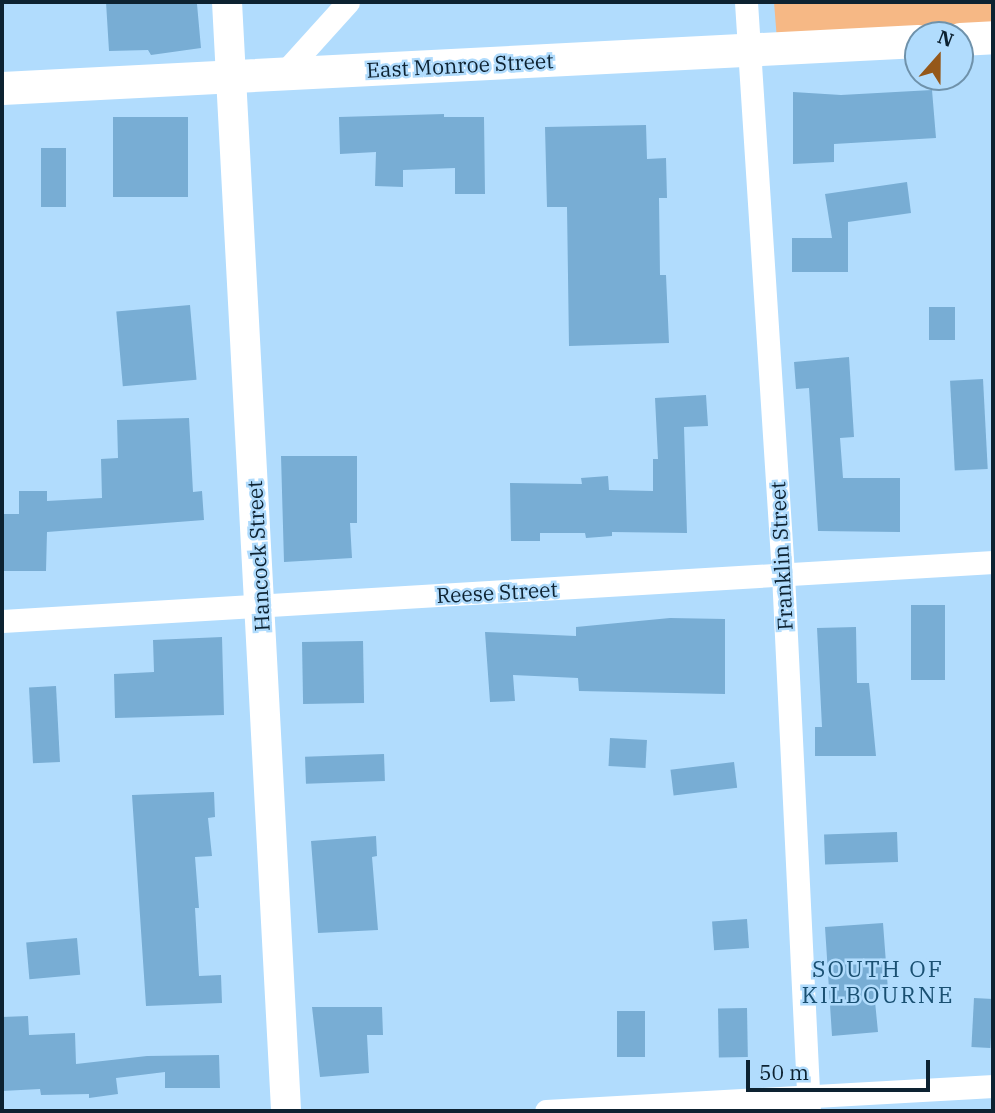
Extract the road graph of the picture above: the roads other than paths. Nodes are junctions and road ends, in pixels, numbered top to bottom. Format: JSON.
{"nodes":[{"id":1,"x":227,"y":2,"type":"edge"},
{"id":2,"x":348,"y":2,"type":"edge"},
{"id":3,"x":746,"y":2,"type":"edge"},
{"id":4,"x":993,"y":37,"type":"edge"},
{"id":5,"x":974,"y":38,"type":"edge"},
{"id":6,"x":904,"y":42,"type":"edge"},
{"id":7,"x":748,"y":50,"type":"junction"},
{"id":8,"x":283,"y":74,"type":"junction"},
{"id":9,"x":230,"y":76,"type":"junction"},
{"id":10,"x":2,"y":88,"type":"edge"},
{"id":11,"x":993,"y":562,"type":"edge"},
{"id":12,"x":783,"y":574,"type":"junction"},
{"id":13,"x":261,"y":606,"type":"junction"},
{"id":14,"x":2,"y":621,"type":"edge"},
{"id":15,"x":993,"y":1086,"type":"edge"},
{"id":16,"x":809,"y":1104,"type":"edge"},
{"id":17,"x":286,"y":1111,"type":"edge"},
{"id":18,"x":546,"y":1111,"type":"edge"}],
"edges":[{"from":1,"to":9,"type":"street","name":"Hancock Street"},
{"from":2,"to":8,"type":"street"},
{"from":3,"to":7,"type":"street","name":"Franklin Street"},
{"from":4,"to":5,"type":"main road"},
{"from":6,"to":7,"type":"main road","name":"East Monroe Street"},
{"from":7,"to":8,"type":"main road","name":"East Monroe Street"},
{"from":7,"to":12,"type":"street","name":"Franklin Street"},
{"from":8,"to":9,"type":"main road","name":"East Monroe Street"},
{"from":9,"to":10,"type":"main road","name":"East Monroe Street"},
{"from":9,"to":13,"type":"street","name":"Hancock Street"},
{"from":11,"to":12,"type":"street","name":"Reese Street"},
{"from":12,"to":13,"type":"street","name":"Reese Street"},
{"from":12,"to":16,"type":"street","name":"Franklin Street"},
{"from":13,"to":14,"type":"street","name":"Reese Street"},
{"from":13,"to":17,"type":"street","name":"Hancock Street"},
{"from":15,"to":16,"type":"street"},
{"from":16,"to":18,"type":"street"}]}
